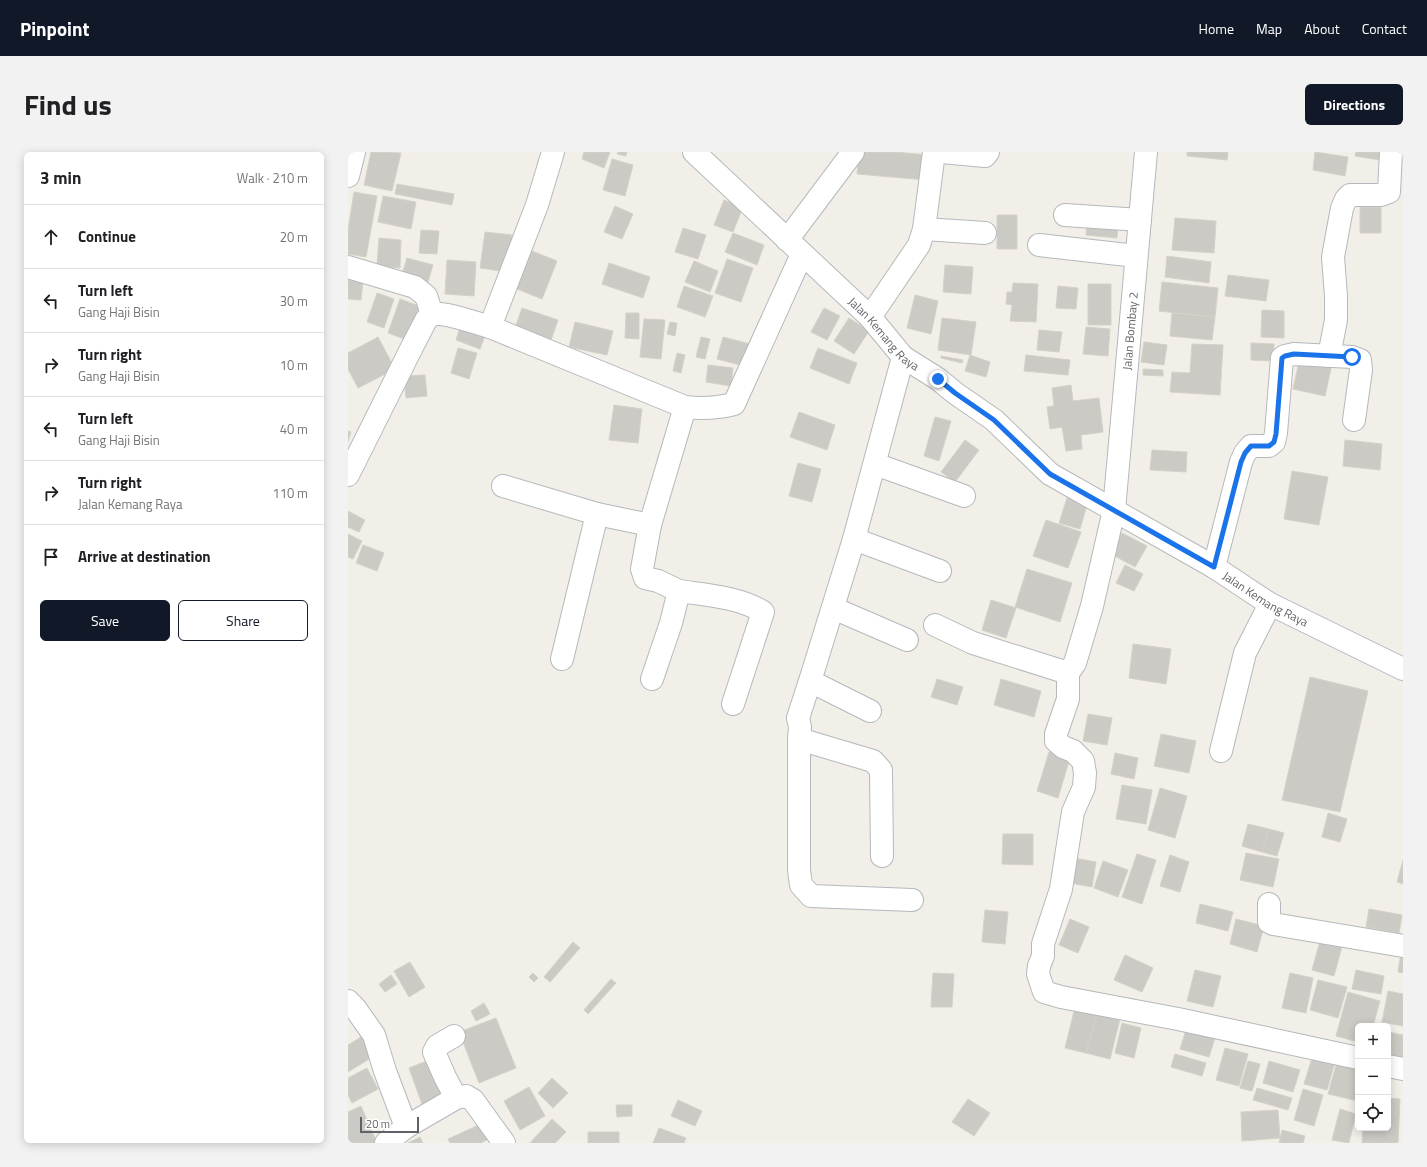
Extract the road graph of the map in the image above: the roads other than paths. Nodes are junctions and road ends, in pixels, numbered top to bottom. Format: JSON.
{"nodes":[{"id":1,"x":354,"y":152,"type":"edge"},
{"id":2,"x":553,"y":152,"type":"edge"},
{"id":3,"x":694,"y":152,"type":"edge"},
{"id":4,"x":853,"y":152,"type":"edge"},
{"id":5,"x":934,"y":152,"type":"edge"},
{"id":6,"x":942,"y":152,"type":"edge"},
{"id":7,"x":988,"y":152,"type":"edge"},
{"id":8,"x":1146,"y":152,"type":"edge"},
{"id":9,"x":1392,"y":152,"type":"edge"},
{"id":10,"x":348,"y":176,"type":"edge"},
{"id":11,"x":1065,"y":215,"type":"dead end"},
{"id":12,"x":1140,"y":220,"type":"junction"},
{"id":13,"x":924,"y":229,"type":"junction"},
{"id":14,"x":985,"y":232,"type":"dead end"},
{"id":15,"x":1039,"y":245,"type":"dead end"},
{"id":16,"x":795,"y":247,"type":"junction"},
{"id":17,"x":1136,"y":256,"type":"junction"},
{"id":18,"x":348,"y":267,"type":"edge"},
{"id":19,"x":432,"y":314,"type":"junction"},
{"id":20,"x":870,"y":317,"type":"junction"},
{"id":21,"x":490,"y":327,"type":"junction"},
{"id":22,"x":1329,"y":356,"type":"junction"},
{"id":23,"x":903,"y":357,"type":"junction"},
{"id":24,"x":685,"y":407,"type":"junction"},
{"id":25,"x":1354,"y":420,"type":"dead end"},
{"id":26,"x":875,"y":464,"type":"junction"},
{"id":27,"x":348,"y":475,"type":"edge"},
{"id":28,"x":503,"y":486,"type":"dead end"},
{"id":29,"x":964,"y":496,"type":"dead end"},
{"id":30,"x":1114,"y":510,"type":"junction"},
{"id":31,"x":597,"y":514,"type":"junction"},
{"id":32,"x":650,"y":525,"type":"junction"},
{"id":33,"x":854,"y":539,"type":"junction"},
{"id":34,"x":1214,"y":567,"type":"junction"},
{"id":35,"x":940,"y":571,"type":"dead end"},
{"id":36,"x":679,"y":591,"type":"junction"},
{"id":37,"x":1270,"y":604,"type":"junction"},
{"id":38,"x":832,"y":608,"type":"junction"},
{"id":39,"x":935,"y":625,"type":"dead end"},
{"id":40,"x":907,"y":640,"type":"dead end"},
{"id":41,"x":562,"y":658,"type":"dead end"},
{"id":42,"x":1403,"y":669,"type":"edge"},
{"id":43,"x":1068,"y":673,"type":"junction"},
{"id":44,"x":652,"y":679,"type":"dead end"},
{"id":45,"x":810,"y":681,"type":"junction"},
{"id":46,"x":733,"y":704,"type":"dead end"},
{"id":47,"x":870,"y":711,"type":"dead end"},
{"id":48,"x":799,"y":739,"type":"junction"},
{"id":49,"x":1221,"y":751,"type":"dead end"},
{"id":50,"x":882,"y":856,"type":"dead end"},
{"id":51,"x":912,"y":900,"type":"dead end"},
{"id":52,"x":1269,"y":904,"type":"dead end"},
{"id":53,"x":1403,"y":946,"type":"edge"},
{"id":54,"x":348,"y":1001,"type":"edge"},
{"id":55,"x":454,"y":1036,"type":"dead end"},
{"id":56,"x":1355,"y":1057,"type":"edge"},
{"id":57,"x":1391,"y":1067,"type":"edge"},
{"id":58,"x":1403,"y":1069,"type":"edge"},
{"id":59,"x":456,"y":1098,"type":"junction"},
{"id":60,"x":406,"y":1127,"type":"junction"},
{"id":61,"x":386,"y":1143,"type":"edge"},
{"id":62,"x":504,"y":1143,"type":"edge"}],
"edges":[{"from":1,"to":10,"type":"street"},
{"from":2,"to":21,"type":"street"},
{"from":3,"to":16,"type":"street","name":"Jalan Kemang Raya"},
{"from":4,"to":16,"type":"street"},
{"from":5,"to":13,"type":"street"},
{"from":6,"to":7,"type":"street"},
{"from":8,"to":12,"type":"street","name":"Jalan Bombay 2"},
{"from":9,"to":22,"type":"street"},
{"from":11,"to":12,"type":"street"},
{"from":12,"to":17,"type":"street","name":"Jalan Bombay 2"},
{"from":13,"to":14,"type":"street"},
{"from":13,"to":20,"type":"street"},
{"from":15,"to":17,"type":"street"},
{"from":16,"to":20,"type":"street","name":"Jalan Kemang Raya"},
{"from":16,"to":24,"type":"street"},
{"from":17,"to":30,"type":"street","name":"Jalan Bombay 2"},
{"from":18,"to":19,"type":"street"},
{"from":19,"to":21,"type":"street"},
{"from":19,"to":27,"type":"street"},
{"from":20,"to":23,"type":"street","name":"Jalan Kemang Raya"},
{"from":21,"to":24,"type":"street"},
{"from":22,"to":25,"type":"street"},
{"from":22,"to":34,"type":"street"},
{"from":23,"to":26,"type":"street"},
{"from":23,"to":30,"type":"street","name":"Jalan Kemang Raya"},
{"from":24,"to":32,"type":"street"},
{"from":26,"to":29,"type":"street"},
{"from":26,"to":33,"type":"street"},
{"from":28,"to":31,"type":"street"},
{"from":30,"to":34,"type":"street","name":"Jalan Kemang Raya"},
{"from":30,"to":43,"type":"street","name":"Jalan Bombay 2"},
{"from":31,"to":32,"type":"street"},
{"from":31,"to":41,"type":"street"},
{"from":32,"to":36,"type":"street"},
{"from":33,"to":35,"type":"street"},
{"from":33,"to":38,"type":"street"},
{"from":34,"to":37,"type":"street","name":"Jalan Kemang Raya"},
{"from":36,"to":44,"type":"street"},
{"from":36,"to":46,"type":"street"},
{"from":37,"to":42,"type":"street","name":"Jalan Kemang Raya"},
{"from":37,"to":49,"type":"street"},
{"from":38,"to":40,"type":"street"},
{"from":38,"to":45,"type":"street"},
{"from":39,"to":43,"type":"street"},
{"from":43,"to":56,"type":"street"},
{"from":45,"to":47,"type":"street"},
{"from":45,"to":48,"type":"street"},
{"from":48,"to":50,"type":"street"},
{"from":48,"to":51,"type":"street"},
{"from":52,"to":53,"type":"street"},
{"from":54,"to":60,"type":"street"},
{"from":55,"to":59,"type":"street"},
{"from":57,"to":58,"type":"street"},
{"from":59,"to":60,"type":"street"},
{"from":59,"to":62,"type":"street"},
{"from":60,"to":61,"type":"street"}]}
